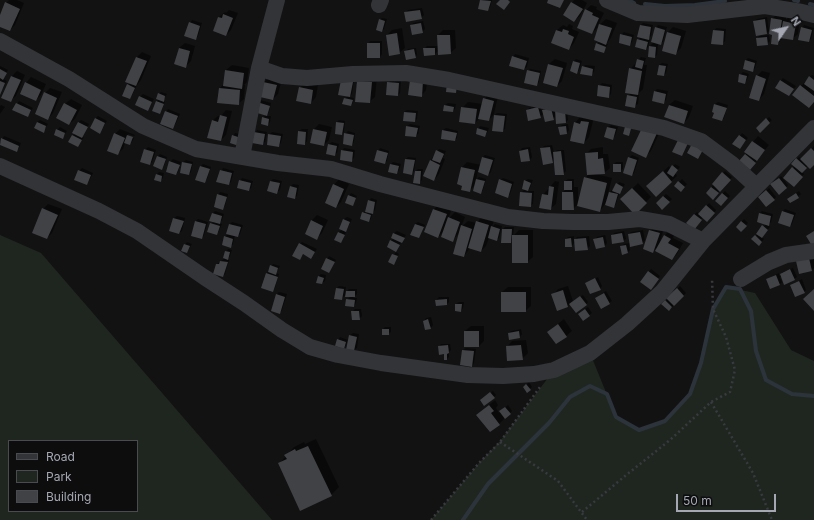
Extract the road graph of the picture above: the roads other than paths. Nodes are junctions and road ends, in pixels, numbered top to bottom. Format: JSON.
{"nodes":[{"id":1,"x":277,"y":0,"type":"edge"},
{"id":2,"x":607,"y":0,"type":"edge"},
{"id":3,"x":729,"y":5,"type":"edge"},
{"id":4,"x":640,"y":6,"type":"edge"},
{"id":5,"x":808,"y":9,"type":"edge"},
{"id":6,"x":0,"y":41,"type":"edge"},
{"id":7,"x":260,"y":68,"type":"junction"},
{"id":8,"x":814,"y":128,"type":"edge"},
{"id":9,"x":242,"y":158,"type":"junction"},
{"id":10,"x":0,"y":166,"type":"edge"},
{"id":11,"x":756,"y":186,"type":"junction"},
{"id":12,"x":703,"y":242,"type":"junction"},
{"id":13,"x":814,"y":251,"type":"edge"},
{"id":14,"x":741,"y":279,"type":"dead end"}],
"edges":[{"from":1,"to":7,"type":"street"},
{"from":2,"to":4,"type":"street"},
{"from":3,"to":4,"type":"street"},
{"from":3,"to":5,"type":"street"},
{"from":6,"to":9,"type":"street"},
{"from":7,"to":9,"type":"street"},
{"from":7,"to":11,"type":"street"},
{"from":8,"to":11,"type":"street"},
{"from":9,"to":12,"type":"street"},
{"from":10,"to":12,"type":"street"},
{"from":11,"to":12,"type":"street"},
{"from":13,"to":14,"type":"street"}]}
